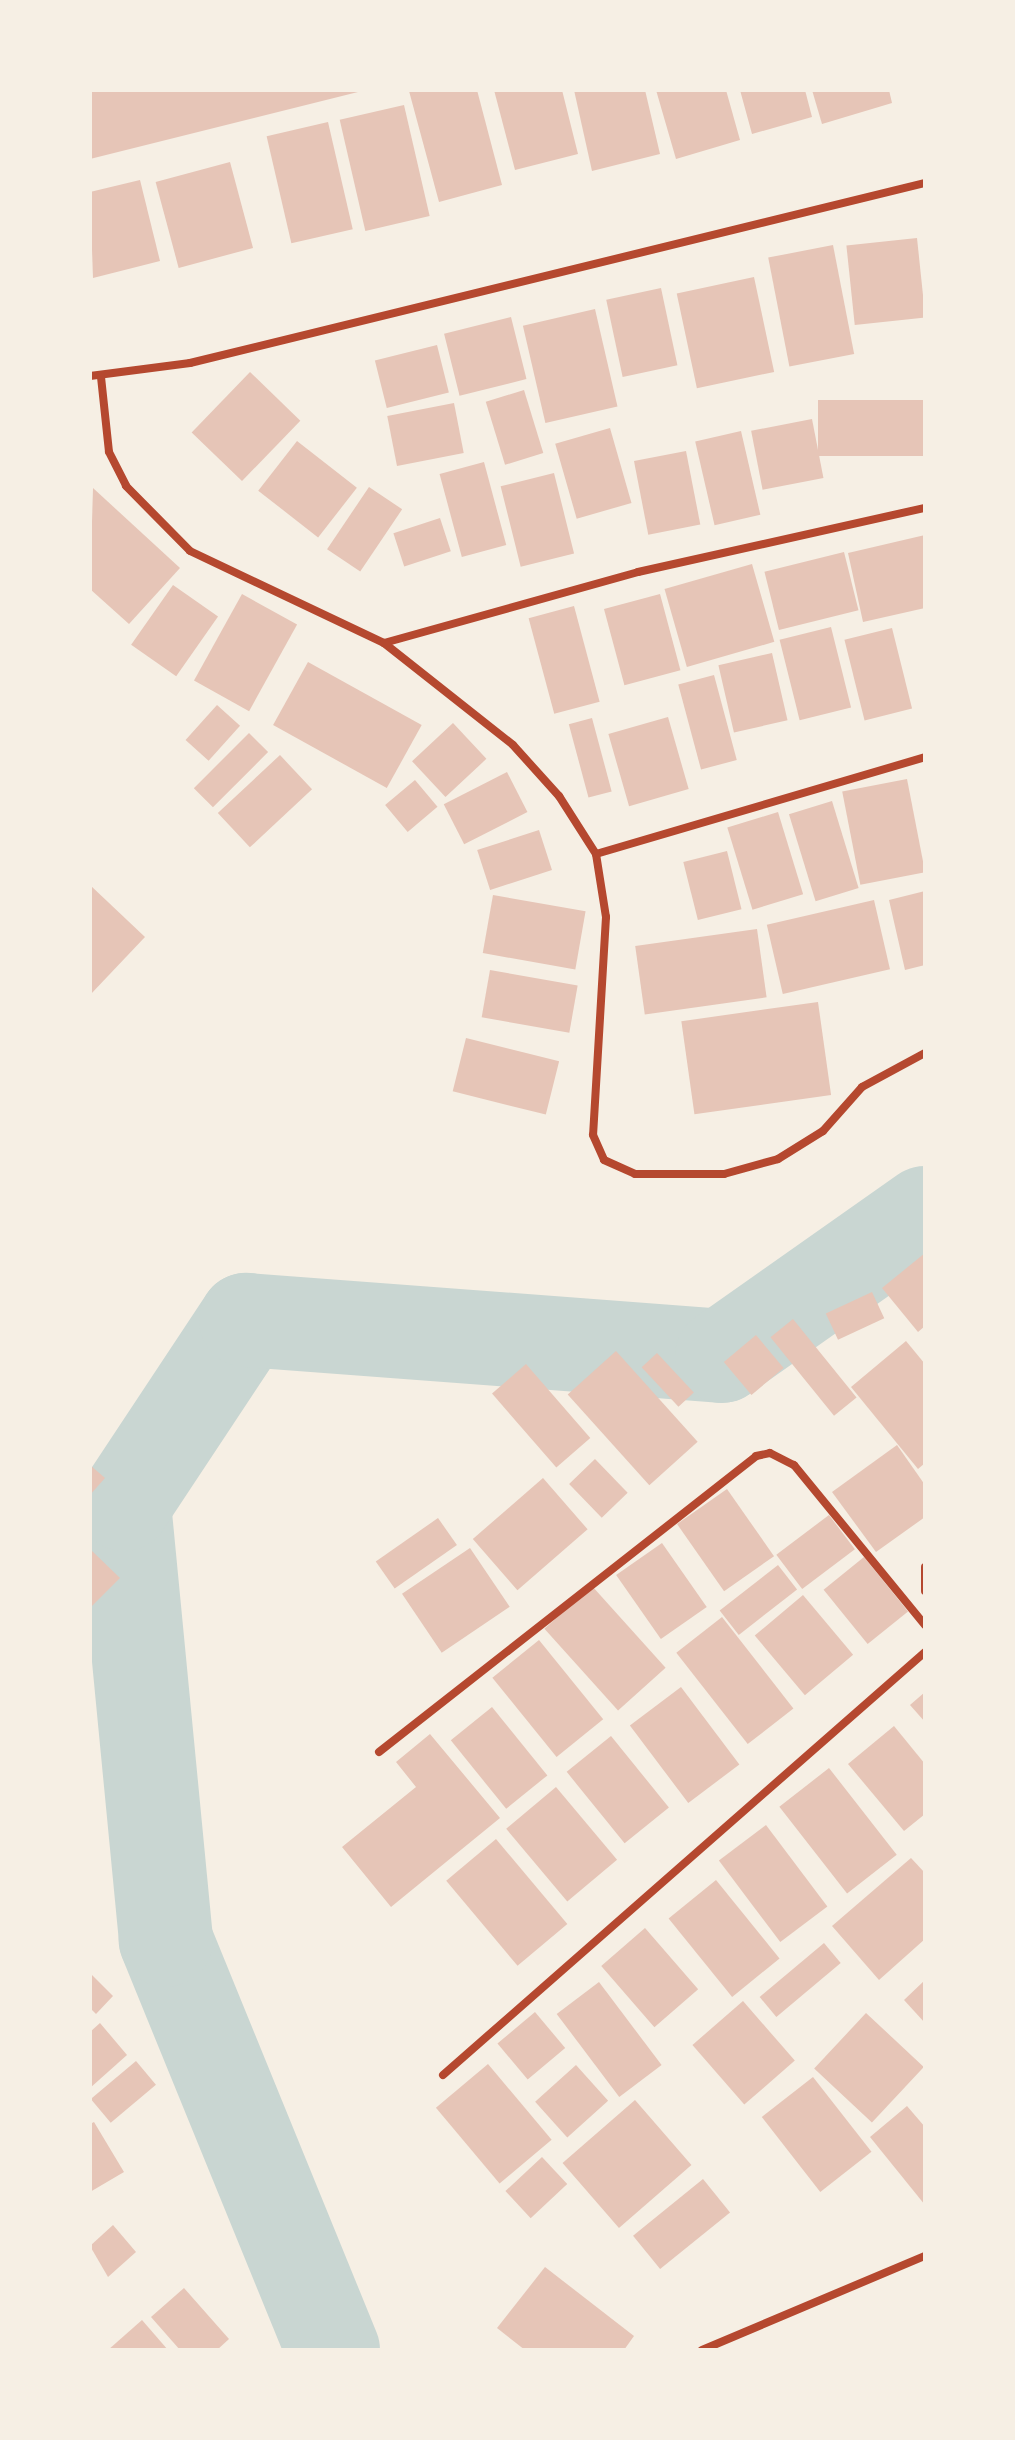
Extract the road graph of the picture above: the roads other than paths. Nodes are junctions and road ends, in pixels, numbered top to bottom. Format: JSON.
{"nodes":[{"id":1,"x":925,"y":183,"type":"edge"},
{"id":2,"x":90,"y":376,"type":"edge"},
{"id":3,"x":101,"y":377,"type":"junction"},
{"id":4,"x":925,"y":508,"type":"edge"},
{"id":5,"x":384,"y":643,"type":"junction"},
{"id":6,"x":925,"y":757,"type":"edge"},
{"id":7,"x":596,"y":854,"type":"junction"},
{"id":8,"x":925,"y":1053,"type":"edge"},
{"id":9,"x":925,"y":1567,"type":"edge"},
{"id":10,"x":925,"y":1591,"type":"edge"},
{"id":11,"x":925,"y":1625,"type":"edge"},
{"id":12,"x":925,"y":1652,"type":"edge"},
{"id":13,"x":379,"y":1752,"type":"dead end"},
{"id":14,"x":443,"y":2075,"type":"dead end"},
{"id":15,"x":925,"y":2256,"type":"edge"},
{"id":16,"x":702,"y":2350,"type":"edge"}],
"edges":[{"from":1,"to":3,"type":"street"},
{"from":2,"to":3,"type":"street"},
{"from":3,"to":5,"type":"street"},
{"from":4,"to":5,"type":"street"},
{"from":5,"to":7,"type":"street"},
{"from":6,"to":7,"type":"street"},
{"from":7,"to":8,"type":"street"},
{"from":9,"to":10,"type":"street"},
{"from":11,"to":13,"type":"street"},
{"from":12,"to":14,"type":"street"},
{"from":15,"to":16,"type":"street"}]}
